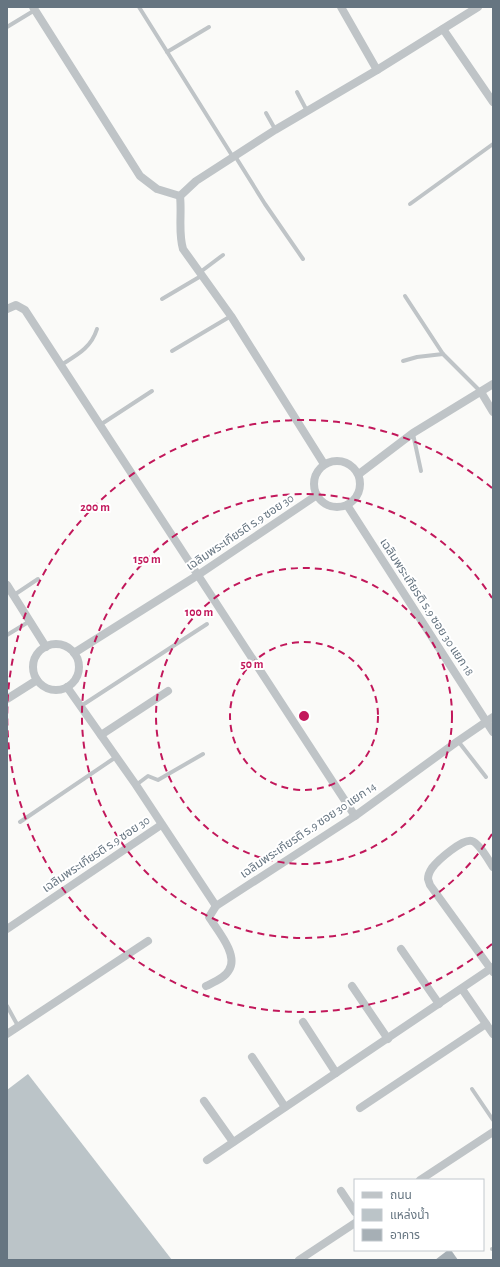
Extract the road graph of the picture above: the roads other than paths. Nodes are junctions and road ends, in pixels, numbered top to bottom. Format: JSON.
{"nodes":[{"id":1,"x":139,"y":7,"type":"edge"},
{"id":2,"x":341,"y":7,"type":"edge"},
{"id":3,"x":478,"y":7,"type":"edge"},
{"id":4,"x":34,"y":9,"type":"edge"},
{"id":5,"x":208,"y":27,"type":"dead end"},
{"id":6,"x":7,"y":28,"type":"edge"},
{"id":7,"x":443,"y":29,"type":"junction"},
{"id":8,"x":167,"y":52,"type":"junction"},
{"id":9,"x":377,"y":70,"type":"junction"},
{"id":10,"x":297,"y":92,"type":"dead end"},
{"id":11,"x":493,"y":102,"type":"edge"},
{"id":12,"x":306,"y":111,"type":"junction"},
{"id":13,"x":266,"y":113,"type":"dead end"},
{"id":14,"x":276,"y":130,"type":"junction"},
{"id":15,"x":493,"y":144,"type":"edge"},
{"id":16,"x":234,"y":156,"type":"junction"},
{"id":17,"x":180,"y":196,"type":"junction"},
{"id":18,"x":410,"y":204,"type":"dead end"},
{"id":19,"x":224,"y":255,"type":"dead end"},
{"id":20,"x":303,"y":259,"type":"dead end"},
{"id":21,"x":200,"y":274,"type":"junction"},
{"id":22,"x":404,"y":296,"type":"dead end"},
{"id":23,"x":162,"y":299,"type":"dead end"},
{"id":24,"x":7,"y":309,"type":"edge"},
{"id":25,"x":231,"y":316,"type":"junction"},
{"id":26,"x":97,"y":329,"type":"dead end"},
{"id":27,"x":172,"y":351,"type":"dead end"},
{"id":28,"x":443,"y":354,"type":"junction"},
{"id":29,"x":402,"y":361,"type":"dead end"},
{"id":30,"x":61,"y":365,"type":"junction"},
{"id":31,"x":493,"y":384,"type":"edge"},
{"id":32,"x":152,"y":391,"type":"dead end"},
{"id":33,"x":481,"y":392,"type":"junction"},
{"id":34,"x":493,"y":412,"type":"edge"},
{"id":35,"x":100,"y":425,"type":"junction"},
{"id":36,"x":413,"y":433,"type":"junction"},
{"id":37,"x":324,"y":464,"type":"junction"},
{"id":38,"x":421,"y":471,"type":"dead end"},
{"id":39,"x":359,"y":474,"type":"junction"},
{"id":40,"x":317,"y":495,"type":"junction"},
{"id":41,"x":347,"y":505,"type":"junction"},
{"id":42,"x":198,"y":575,"type":"junction"},
{"id":43,"x":38,"y":579,"type":"dead end"},
{"id":44,"x":7,"y":585,"type":"edge"},
{"id":45,"x":13,"y":595,"type":"junction"},
{"id":46,"x":30,"y":622,"type":"junction"},
{"id":47,"x":207,"y":624,"type":"dead end"},
{"id":48,"x":7,"y":636,"type":"edge"},
{"id":49,"x":46,"y":647,"type":"junction"},
{"id":50,"x":74,"y":653,"type":"junction"},
{"id":51,"x":37,"y":680,"type":"junction"},
{"id":52,"x":67,"y":687,"type":"junction"},
{"id":53,"x":168,"y":691,"type":"dead end"},
{"id":54,"x":7,"y":700,"type":"edge"},
{"id":55,"x":81,"y":706,"type":"junction"},
{"id":56,"x":490,"y":720,"type":"edge"},
{"id":57,"x":493,"y":732,"type":"edge"},
{"id":58,"x":101,"y":735,"type":"junction"},
{"id":59,"x":458,"y":741,"type":"junction"},
{"id":60,"x":203,"y":754,"type":"dead end"},
{"id":61,"x":116,"y":757,"type":"junction"},
{"id":62,"x":486,"y":777,"type":"dead end"},
{"id":63,"x":136,"y":785,"type":"junction"},
{"id":64,"x":355,"y":816,"type":"junction"},
{"id":65,"x":20,"y":822,"type":"dead end"},
{"id":66,"x":161,"y":824,"type":"junction"},
{"id":67,"x":493,"y":867,"type":"edge"},
{"id":68,"x":216,"y":906,"type":"junction"},
{"id":69,"x":7,"y":929,"type":"edge"},
{"id":70,"x":148,"y":941,"type":"dead end"},
{"id":71,"x":401,"y":949,"type":"dead end"},
{"id":72,"x":492,"y":969,"type":"edge"},
{"id":73,"x":206,"y":986,"type":"dead end"},
{"id":74,"x":352,"y":986,"type":"dead end"},
{"id":75,"x":462,"y":989,"type":"junction"},
{"id":76,"x":439,"y":1004,"type":"junction"},
{"id":77,"x":7,"y":1006,"type":"edge"},
{"id":78,"x":303,"y":1022,"type":"dead end"},
{"id":79,"x":486,"y":1024,"type":"junction"},
{"id":80,"x":18,"y":1026,"type":"junction"},
{"id":81,"x":7,"y":1034,"type":"edge"},
{"id":82,"x":493,"y":1034,"type":"edge"},
{"id":83,"x":388,"y":1039,"type":"junction"},
{"id":84,"x":252,"y":1057,"type":"dead end"},
{"id":85,"x":336,"y":1073,"type":"junction"},
{"id":86,"x":472,"y":1089,"type":"dead end"},
{"id":87,"x":204,"y":1101,"type":"dead end"},
{"id":88,"x":285,"y":1107,"type":"junction"},
{"id":89,"x":360,"y":1108,"type":"dead end"},
{"id":90,"x":493,"y":1120,"type":"edge"},
{"id":91,"x":493,"y":1132,"type":"edge"},
{"id":92,"x":233,"y":1142,"type":"junction"},
{"id":93,"x":207,"y":1160,"type":"dead end"},
{"id":94,"x":422,"y":1179,"type":"edge"},
{"id":95,"x":342,"y":1191,"type":"dead end"},
{"id":96,"x":354,"y":1210,"type":"edge"},
{"id":97,"x":354,"y":1224,"type":"edge"},
{"id":98,"x":299,"y":1260,"type":"edge"}],
"edges":[{"from":1,"to":8,"type":"lane"},
{"from":2,"to":9,"type":"street"},
{"from":3,"to":7,"type":"street"},
{"from":4,"to":6,"type":"lane"},
{"from":4,"to":17,"type":"street"},
{"from":5,"to":8,"type":"lane"},
{"from":7,"to":9,"type":"street"},
{"from":7,"to":11,"type":"street"},
{"from":8,"to":16,"type":"lane"},
{"from":9,"to":12,"type":"street"},
{"from":10,"to":12,"type":"lane"},
{"from":12,"to":14,"type":"street"},
{"from":13,"to":14,"type":"lane"},
{"from":14,"to":16,"type":"street"},
{"from":15,"to":18,"type":"lane"},
{"from":16,"to":17,"type":"street"},
{"from":16,"to":20,"type":"lane"},
{"from":17,"to":21,"type":"street"},
{"from":19,"to":21,"type":"lane"},
{"from":21,"to":23,"type":"lane"},
{"from":21,"to":25,"type":"street"},
{"from":22,"to":28,"type":"lane"},
{"from":24,"to":30,"type":"street"},
{"from":25,"to":27,"type":"lane"},
{"from":25,"to":37,"type":"street"},
{"from":26,"to":30,"type":"lane"},
{"from":28,"to":29,"type":"lane"},
{"from":28,"to":33,"type":"lane"},
{"from":30,"to":35,"type":"street"},
{"from":31,"to":33,"type":"street"},
{"from":32,"to":35,"type":"lane"},
{"from":33,"to":34,"type":"street"},
{"from":33,"to":36,"type":"street"},
{"from":35,"to":42,"type":"street"},
{"from":36,"to":38,"type":"lane"},
{"from":36,"to":39,"type":"street"},
{"from":37,"to":39,"type":"street"},
{"from":37,"to":40,"type":"street"},
{"from":39,"to":41,"type":"street"},
{"from":40,"to":41,"type":"street"},
{"from":40,"to":42,"type":"street","name":"เฉลิมพระเกียรติ ร.9 ซอย 30"},
{"from":41,"to":56,"type":"street","name":"เฉลิมพระเกียรติ ร.9 ซอย 30 แยก 18"},
{"from":42,"to":50,"type":"street","name":"เฉลิมพระเกียรติ ร.9 ซอย 30"},
{"from":42,"to":64,"type":"street"},
{"from":43,"to":45,"type":"lane"},
{"from":44,"to":45,"type":"street"},
{"from":45,"to":46,"type":"street"},
{"from":46,"to":48,"type":"lane"},
{"from":46,"to":49,"type":"street"},
{"from":47,"to":55,"type":"lane"},
{"from":49,"to":50,"type":"street"},
{"from":49,"to":51,"type":"street"},
{"from":50,"to":52,"type":"street"},
{"from":51,"to":52,"type":"street"},
{"from":51,"to":54,"type":"street"},
{"from":52,"to":55,"type":"street","name":"เฉลิมพระเกียรติ ร.9 ซอย 30"},
{"from":53,"to":58,"type":"street"},
{"from":55,"to":58,"type":"street","name":"เฉลิมพระเกียรติ ร.9 ซอย 30"},
{"from":56,"to":57,"type":"street","name":"เฉลิมพระเกียรติ ร.9 ซอย 30 แยก 18"},
{"from":56,"to":59,"type":"street","name":"เฉลิมพระเกียรติ ร.9 ซอย 30 แยก 14"},
{"from":58,"to":61,"type":"street","name":"เฉลิมพระเกียรติ ร.9 ซอย 30"},
{"from":59,"to":62,"type":"lane"},
{"from":59,"to":64,"type":"street","name":"เฉลิมพระเกียรติ ร.9 ซอย 30 แยก 14"},
{"from":60,"to":63,"type":"lane"},
{"from":61,"to":63,"type":"street","name":"เฉลิมพระเกียรติ ร.9 ซอย 30"},
{"from":61,"to":65,"type":"lane"},
{"from":63,"to":66,"type":"street","name":"เฉลิมพระเกียรติ ร.9 ซอย 30"},
{"from":64,"to":68,"type":"street","name":"เฉลิมพระเกียรติ ร.9 ซอย 30 แยก 14"},
{"from":66,"to":68,"type":"street"},
{"from":66,"to":69,"type":"street","name":"เฉลิมพระเกียรติ ร.9 ซอย 30"},
{"from":67,"to":72,"type":"street"},
{"from":68,"to":73,"type":"street"},
{"from":70,"to":80,"type":"street"},
{"from":71,"to":76,"type":"street"},
{"from":72,"to":75,"type":"street"},
{"from":74,"to":83,"type":"street"},
{"from":75,"to":76,"type":"street"},
{"from":75,"to":79,"type":"street"},
{"from":76,"to":83,"type":"street"},
{"from":77,"to":80,"type":"lane"},
{"from":78,"to":85,"type":"street"},
{"from":79,"to":82,"type":"street"},
{"from":79,"to":89,"type":"street"},
{"from":80,"to":81,"type":"street"},
{"from":83,"to":85,"type":"street"},
{"from":84,"to":88,"type":"street"},
{"from":85,"to":88,"type":"street"},
{"from":86,"to":90,"type":"lane"},
{"from":87,"to":92,"type":"street"},
{"from":88,"to":92,"type":"street"},
{"from":91,"to":94,"type":"street"},
{"from":92,"to":93,"type":"street"},
{"from":95,"to":96,"type":"street"},
{"from":97,"to":98,"type":"street"}]}
